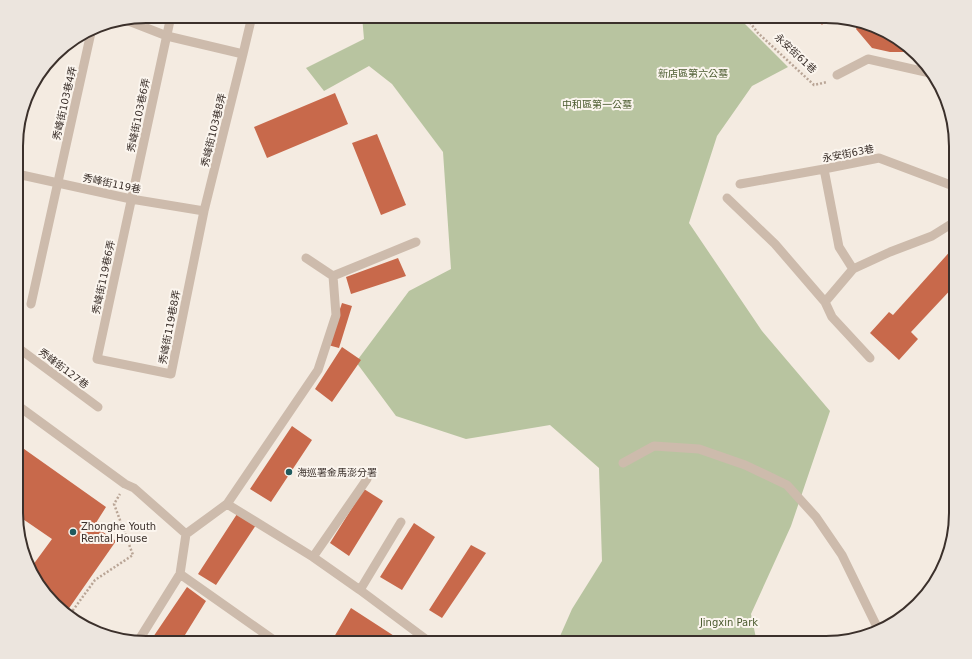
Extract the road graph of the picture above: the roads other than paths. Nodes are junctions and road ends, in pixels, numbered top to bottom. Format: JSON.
{"nodes":[{"id":1,"x":170,"y":23,"type":"edge"},
{"id":2,"x":250,"y":23,"type":"edge"},
{"id":3,"x":135,"y":24,"type":"edge"},
{"id":4,"x":90,"y":36,"type":"edge"},
{"id":5,"x":167,"y":36,"type":"junction"},
{"id":6,"x":243,"y":54,"type":"junction"},
{"id":7,"x":924,"y":72,"type":"edge"},
{"id":8,"x":837,"y":75,"type":"road end"},
{"id":9,"x":824,"y":169,"type":"junction"},
{"id":10,"x":23,"y":175,"type":"edge"},
{"id":11,"x":58,"y":183,"type":"junction"},
{"id":12,"x":740,"y":184,"type":"dead end"},
{"id":13,"x":949,"y":184,"type":"edge"},
{"id":14,"x":727,"y":198,"type":"dead end"},
{"id":15,"x":131,"y":199,"type":"junction"},
{"id":16,"x":204,"y":211,"type":"junction"},
{"id":17,"x":949,"y":225,"type":"edge"},
{"id":18,"x":416,"y":242,"type":"dead end"},
{"id":19,"x":306,"y":258,"type":"dead end"},
{"id":20,"x":853,"y":269,"type":"junction"},
{"id":21,"x":333,"y":276,"type":"junction"},
{"id":22,"x":825,"y":302,"type":"junction"},
{"id":23,"x":31,"y":304,"type":"dead end"},
{"id":24,"x":23,"y":351,"type":"edge"},
{"id":25,"x":870,"y":358,"type":"dead end"},
{"id":26,"x":97,"y":359,"type":"joint"},
{"id":27,"x":98,"y":407,"type":"dead end"},
{"id":28,"x":23,"y":409,"type":"edge"},
{"id":29,"x":623,"y":463,"type":"dead end"},
{"id":30,"x":366,"y":479,"type":"dead end"},
{"id":31,"x":227,"y":504,"type":"junction"},
{"id":32,"x":401,"y":522,"type":"dead end"},
{"id":33,"x":186,"y":534,"type":"junction"},
{"id":34,"x":313,"y":557,"type":"junction"},
{"id":35,"x":180,"y":574,"type":"junction"},
{"id":36,"x":360,"y":590,"type":"junction"},
{"id":37,"x":876,"y":625,"type":"edge"},
{"id":38,"x":141,"y":636,"type":"edge"},
{"id":39,"x":268,"y":636,"type":"edge"},
{"id":40,"x":422,"y":636,"type":"edge"}],
"edges":[{"from":1,"to":5,"type":"lane","name":"秀峰街103巷6弄"},
{"from":2,"to":6,"type":"lane","name":"秀峰街103巷8弄"},
{"from":3,"to":5,"type":"lane"},
{"from":4,"to":11,"type":"lane","name":"秀峰街103巷4弄"},
{"from":5,"to":6,"type":"lane"},
{"from":5,"to":15,"type":"lane","name":"秀峰街103巷6弄"},
{"from":6,"to":16,"type":"lane","name":"秀峰街103巷8弄"},
{"from":7,"to":8,"type":"lane"},
{"from":9,"to":12,"type":"lane","name":"永安街63巷"},
{"from":9,"to":13,"type":"lane","name":"永安街63巷"},
{"from":9,"to":20,"type":"lane"},
{"from":10,"to":11,"type":"lane","name":"秀峰街119巷"},
{"from":11,"to":15,"type":"lane","name":"秀峰街119巷"},
{"from":11,"to":23,"type":"lane","name":"秀峰街103巷4弄"},
{"from":14,"to":22,"type":"lane"},
{"from":15,"to":16,"type":"lane","name":"秀峰街119巷"},
{"from":15,"to":26,"type":"lane","name":"秀峰街119巷6弄"},
{"from":16,"to":26,"type":"lane","name":"秀峰街119巷8弄"},
{"from":17,"to":20,"type":"lane"},
{"from":18,"to":21,"type":"lane"},
{"from":19,"to":21,"type":"lane"},
{"from":20,"to":22,"type":"lane"},
{"from":21,"to":31,"type":"lane"},
{"from":22,"to":25,"type":"lane"},
{"from":24,"to":27,"type":"lane","name":"秀峰街127巷"},
{"from":28,"to":33,"type":"lane"},
{"from":29,"to":37,"type":"lane"},
{"from":30,"to":34,"type":"lane"},
{"from":31,"to":33,"type":"lane"},
{"from":31,"to":34,"type":"lane"},
{"from":32,"to":36,"type":"lane"},
{"from":33,"to":35,"type":"lane"},
{"from":34,"to":36,"type":"lane"},
{"from":35,"to":38,"type":"lane"},
{"from":35,"to":39,"type":"lane"},
{"from":36,"to":40,"type":"lane"}]}
